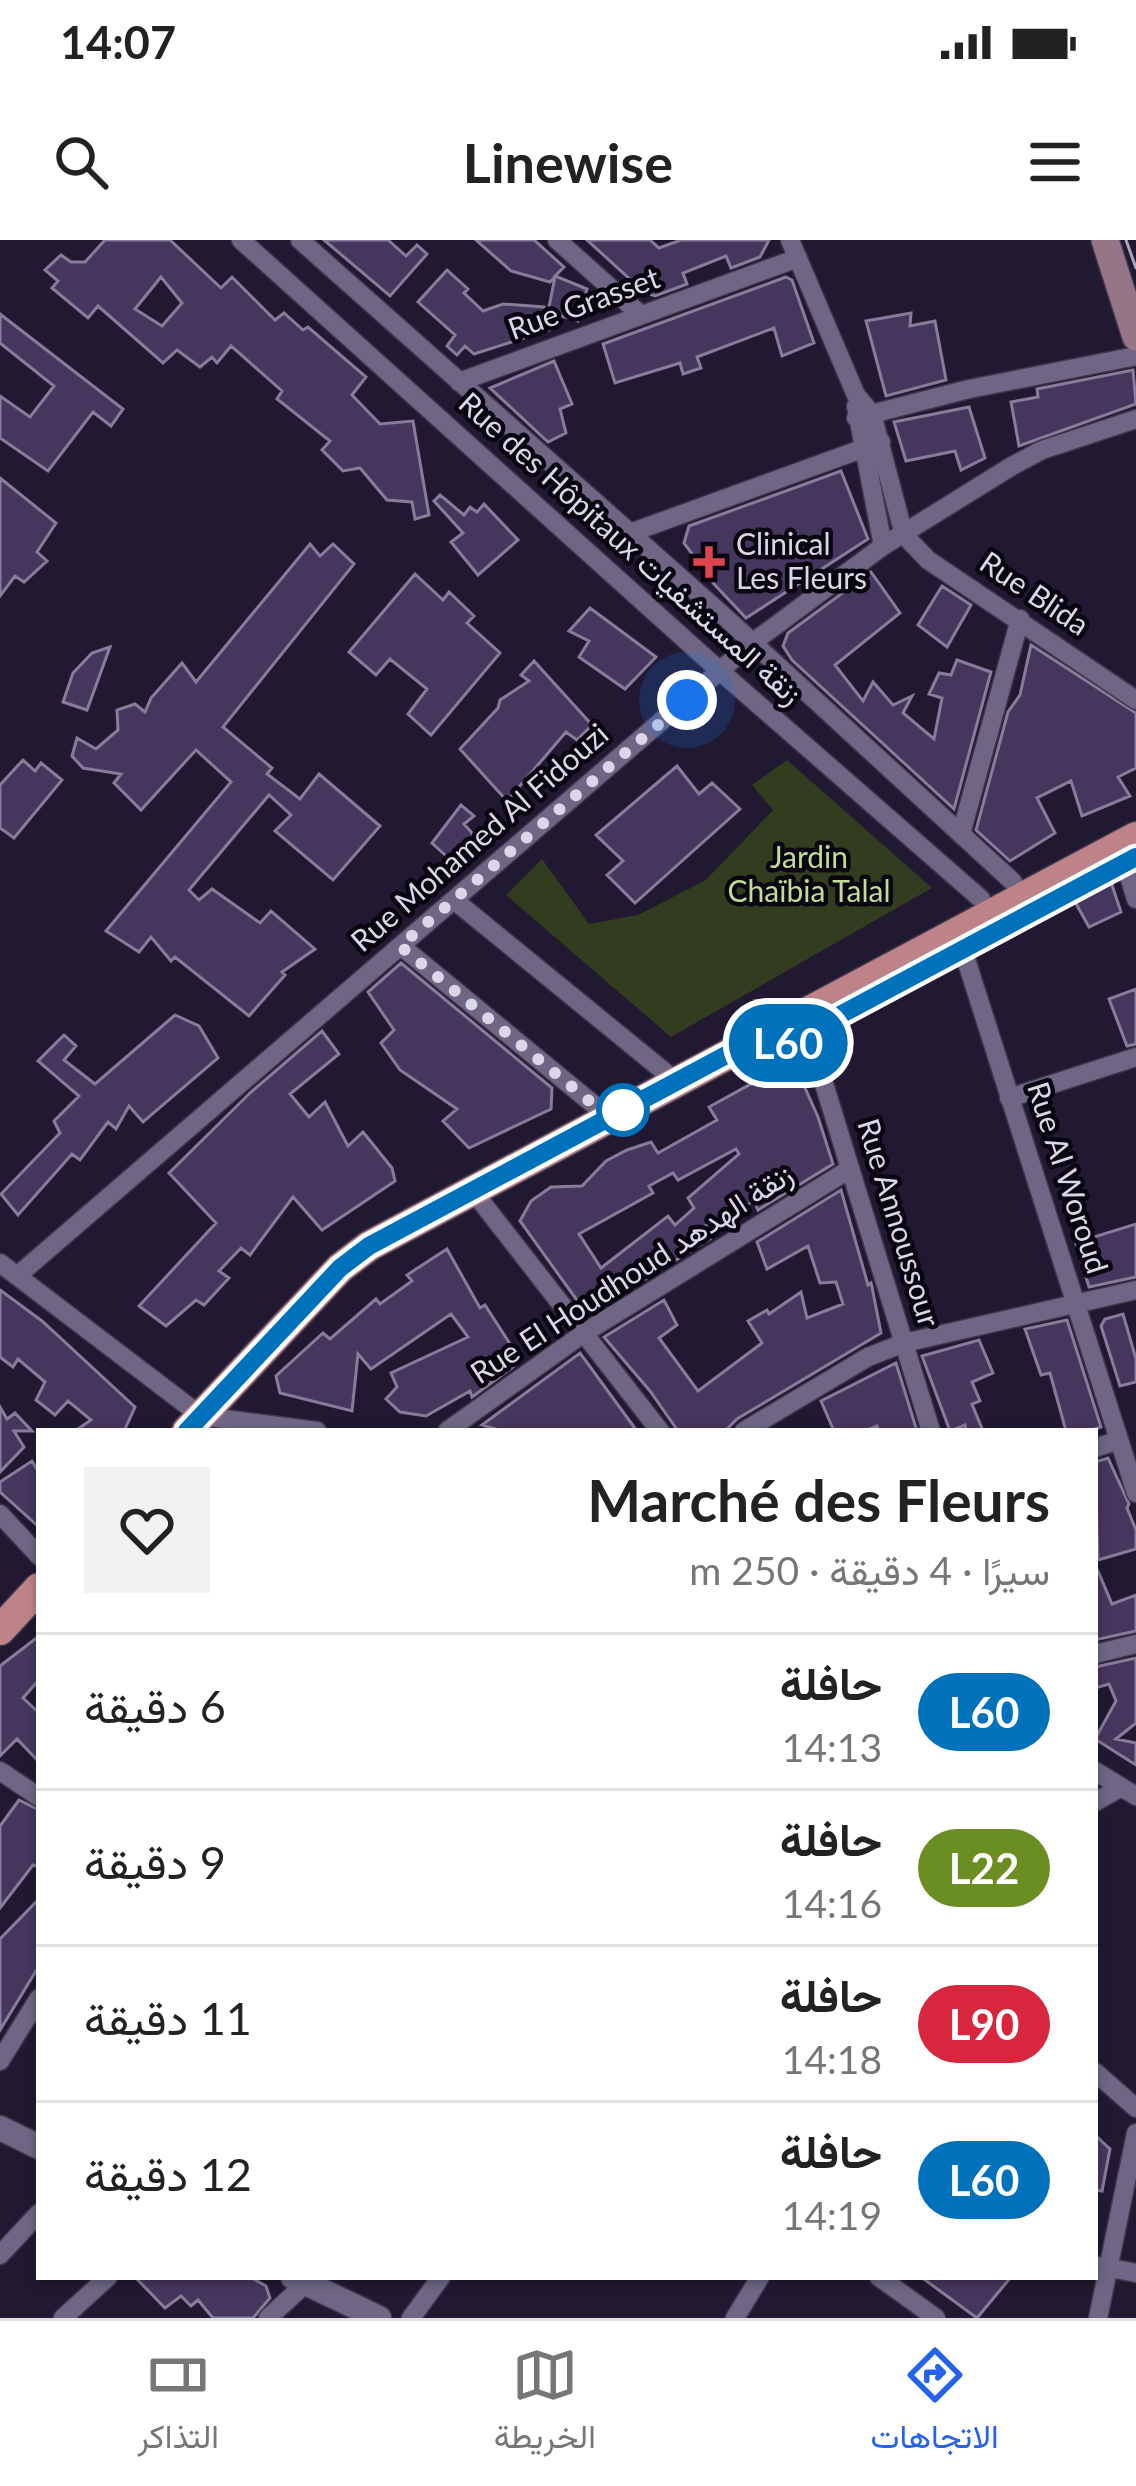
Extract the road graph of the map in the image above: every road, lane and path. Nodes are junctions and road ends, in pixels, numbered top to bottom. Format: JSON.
{"nodes":[{"id":1,"x":241,"y":240,"type":"edge"},
{"id":2,"x":300,"y":240,"type":"edge"},
{"id":3,"x":557,"y":240,"type":"edge"},
{"id":4,"x":1105,"y":240,"type":"edge"},
{"id":5,"x":794,"y":249,"type":"edge"},
{"id":6,"x":641,"y":315,"type":"junction"},
{"id":7,"x":1136,"y":337,"type":"edge"},
{"id":8,"x":1136,"y":356,"type":"edge"},
{"id":9,"x":459,"y":382,"type":"junction"},
{"id":10,"x":864,"y":416,"type":"junction"},
{"id":11,"x":1136,"y":419,"type":"edge"},
{"id":12,"x":872,"y":445,"type":"junction"},
{"id":13,"x":630,"y":533,"type":"junction"},
{"id":14,"x":904,"y":535,"type":"junction"},
{"id":15,"x":883,"y":546,"type":"junction"},
{"id":16,"x":1020,"y":620,"type":"junction"},
{"id":17,"x":752,"y":643,"type":"junction"},
{"id":18,"x":720,"y":671,"type":"junction"},
{"id":19,"x":1136,"y":700,"type":"edge"},
{"id":20,"x":1136,"y":816,"type":"edge"},
{"id":21,"x":961,"y":834,"type":"junction"},
{"id":22,"x":1132,"y":852,"type":"edge"},
{"id":23,"x":1013,"y":882,"type":"junction"},
{"id":24,"x":981,"y":899,"type":"junction"},
{"id":25,"x":1136,"y":899,"type":"edge"},
{"id":26,"x":454,"y":900,"type":"junction"},
{"id":27,"x":400,"y":946,"type":"junction"},
{"id":28,"x":963,"y":950,"type":"junction"},
{"id":29,"x":808,"y":1032,"type":"junction"},
{"id":30,"x":730,"y":1053,"type":"junction"},
{"id":31,"x":1136,"y":1057,"type":"edge"},
{"id":32,"x":677,"y":1082,"type":"junction"},
{"id":33,"x":1009,"y":1098,"type":"junction"},
{"id":34,"x":610,"y":1118,"type":"junction"},
{"id":35,"x":850,"y":1168,"type":"junction"},
{"id":36,"x":473,"y":1191,"type":"junction"},
{"id":37,"x":0,"y":1263,"type":"edge"},
{"id":38,"x":17,"y":1276,"type":"junction"},
{"id":39,"x":1136,"y":1290,"type":"edge"},
{"id":40,"x":1076,"y":1304,"type":"junction"},
{"id":41,"x":584,"y":1333,"type":"junction"},
{"id":42,"x":904,"y":1343,"type":"junction"},
{"id":43,"x":194,"y":1424,"type":"edge"},
{"id":44,"x":264,"y":1428,"type":"edge"},
{"id":45,"x":451,"y":1428,"type":"edge"},
{"id":46,"x":658,"y":1428,"type":"edge"},
{"id":47,"x":749,"y":1428,"type":"edge"},
{"id":48,"x":930,"y":1428,"type":"edge"},
{"id":49,"x":1119,"y":1441,"type":"junction"},
{"id":50,"x":1098,"y":1447,"type":"edge"},
{"id":51,"x":1136,"y":1490,"type":"edge"},
{"id":52,"x":0,"y":1514,"type":"edge"},
{"id":53,"x":36,"y":1553,"type":"edge"},
{"id":54,"x":36,"y":1591,"type":"edge"},
{"id":55,"x":0,"y":1630,"type":"edge"},
{"id":56,"x":1136,"y":1644,"type":"edge"},
{"id":57,"x":1098,"y":1653,"type":"edge"},
{"id":58,"x":1098,"y":1773,"type":"edge"},
{"id":59,"x":3,"y":1780,"type":"edge"},
{"id":60,"x":1128,"y":1792,"type":"edge"},
{"id":61,"x":36,"y":1796,"type":"edge"},
{"id":62,"x":1098,"y":1801,"type":"edge"},
{"id":63,"x":36,"y":2004,"type":"edge"},
{"id":64,"x":0,"y":2061,"type":"edge"},
{"id":65,"x":1098,"y":2075,"type":"edge"},
{"id":66,"x":1136,"y":2108,"type":"edge"},
{"id":67,"x":0,"y":2128,"type":"edge"},
{"id":68,"x":1136,"y":2133,"type":"edge"},
{"id":69,"x":36,"y":2146,"type":"edge"},
{"id":70,"x":36,"y":2216,"type":"edge"},
{"id":71,"x":0,"y":2255,"type":"edge"},
{"id":72,"x":1101,"y":2266,"type":"edge"},
{"id":73,"x":1136,"y":2273,"type":"edge"},
{"id":74,"x":105,"y":2280,"type":"edge"},
{"id":75,"x":299,"y":2280,"type":"edge"},
{"id":76,"x":439,"y":2280,"type":"edge"},
{"id":77,"x":759,"y":2280,"type":"edge"},
{"id":78,"x":883,"y":2280,"type":"edge"},
{"id":79,"x":742,"y":2315,"type":"edge"},
{"id":80,"x":63,"y":2318,"type":"edge"},
{"id":81,"x":268,"y":2318,"type":"edge"},
{"id":82,"x":380,"y":2318,"type":"edge"},
{"id":83,"x":411,"y":2318,"type":"edge"},
{"id":84,"x":936,"y":2318,"type":"edge"},
{"id":85,"x":1098,"y":2318,"type":"edge"}],
"edges":[{"from":1,"to":18,"type":"street","name":"Rue des Hôpitaux زنقة المستشفيات"},
{"from":2,"to":9,"type":"street","name":"Rue des Hôpitaux زنقة المستشفيات"},
{"from":3,"to":6,"type":"street"},
{"from":4,"to":7,"type":"main road"},
{"from":5,"to":6,"type":"street","name":"Rue Grasset"},
{"from":5,"to":10,"type":"street"},
{"from":6,"to":9,"type":"street","name":"Rue Grasset"},
{"from":8,"to":10,"type":"street"},
{"from":9,"to":13,"type":"street","name":"Rue des Hôpitaux زنقة المستشفيات"},
{"from":10,"to":12,"type":"street"},
{"from":11,"to":14,"type":"street","name":"Rue Mohamed Al Fidouzi"},
{"from":12,"to":13,"type":"street"},
{"from":12,"to":14,"type":"street"},
{"from":12,"to":15,"type":"street"},
{"from":13,"to":17,"type":"street","name":"Rue des Hôpitaux زنقة المستشفيات"},
{"from":14,"to":15,"type":"street","name":"Rue Mohamed Al Fidouzi"},
{"from":14,"to":16,"type":"street","name":"Rue Blida"},
{"from":15,"to":17,"type":"street","name":"Rue Mohamed Al Fidouzi"},
{"from":16,"to":19,"type":"street","name":"Rue Blida"},
{"from":16,"to":21,"type":"street"},
{"from":17,"to":18,"type":"street","name":"Rue Mohamed Al Fidouzi"},
{"from":17,"to":21,"type":"street","name":"Rue des Hôpitaux زنقة المستشفيات"},
{"from":18,"to":24,"type":"street","name":"Rue des Hôpitaux زنقة المستشفيات"},
{"from":18,"to":26,"type":"street","name":"Rue Mohamed Al Fidouzi"},
{"from":20,"to":23,"type":"main road"},
{"from":21,"to":23,"type":"street","name":"Rue des Hôpitaux زنقة المستشفيات"},
{"from":22,"to":25,"type":"street"},
{"from":22,"to":28,"type":"main road"},
{"from":22,"to":30,"type":"main road"},
{"from":23,"to":24,"type":"main road"},
{"from":24,"to":30,"type":"main road"},
{"from":26,"to":27,"type":"street","name":"Rue Mohamed Al Fidouzi"},
{"from":26,"to":32,"type":"street"},
{"from":27,"to":34,"type":"street"},
{"from":27,"to":38,"type":"street","name":"Rue Mohamed Al Fidouzi"},
{"from":28,"to":29,"type":"main road"},
{"from":28,"to":33,"type":"street","name":"Rue Al Woroud"},
{"from":29,"to":30,"type":"main road"},
{"from":29,"to":35,"type":"street","name":"Rue Annoussour"},
{"from":30,"to":32,"type":"main road"},
{"from":31,"to":33,"type":"street"},
{"from":32,"to":34,"type":"main road"},
{"from":33,"to":40,"type":"street","name":"Rue Al Woroud"},
{"from":34,"to":36,"type":"main road"},
{"from":35,"to":41,"type":"street","name":"Rue El Houdhoud زنقة الهدهد"},
{"from":35,"to":42,"type":"street","name":"Rue Annoussour"},
{"from":36,"to":41,"type":"street"},
{"from":36,"to":43,"type":"main road"},
{"from":37,"to":38,"type":"street"},
{"from":38,"to":43,"type":"street"},
{"from":39,"to":40,"type":"street"},
{"from":40,"to":42,"type":"street"},
{"from":40,"to":49,"type":"street","name":"Rue Al Woroud"},
{"from":41,"to":45,"type":"street","name":"Rue El Houdhoud زنقة الهدهد"},
{"from":41,"to":46,"type":"street"},
{"from":42,"to":47,"type":"street"},
{"from":42,"to":48,"type":"street","name":"Rue Annoussour"},
{"from":43,"to":44,"type":"street"},
{"from":49,"to":50,"type":"street"},
{"from":49,"to":51,"type":"street","name":"Rue Al Woroud"},
{"from":52,"to":53,"type":"street"},
{"from":54,"to":55,"type":"main road"},
{"from":56,"to":57,"type":"street"},
{"from":58,"to":60,"type":"street"},
{"from":59,"to":61,"type":"street"},
{"from":60,"to":62,"type":"street"},
{"from":63,"to":64,"type":"street"},
{"from":65,"to":66,"type":"street"},
{"from":67,"to":69,"type":"street"},
{"from":68,"to":72,"type":"street"},
{"from":70,"to":71,"type":"street"},
{"from":72,"to":73,"type":"street"},
{"from":72,"to":85,"type":"street"},
{"from":74,"to":80,"type":"street"},
{"from":75,"to":81,"type":"street"},
{"from":75,"to":82,"type":"street"},
{"from":76,"to":83,"type":"street"},
{"from":77,"to":79,"type":"street"},
{"from":78,"to":84,"type":"street"}]}
